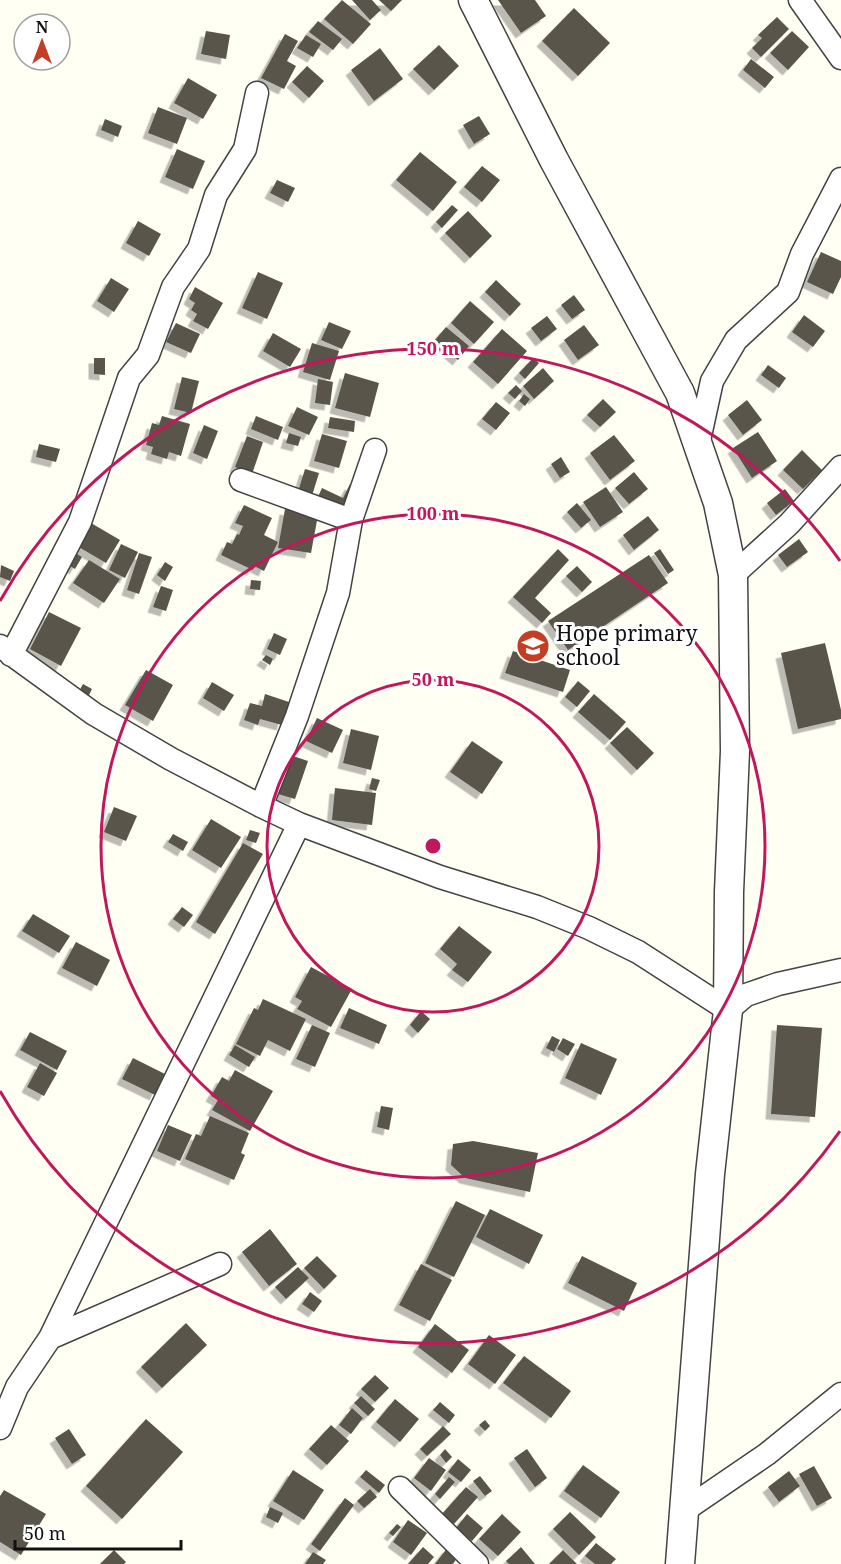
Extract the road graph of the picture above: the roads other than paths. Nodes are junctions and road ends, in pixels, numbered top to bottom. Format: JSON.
{"nodes":[{"id":1,"x":473,"y":0,"type":"edge"},
{"id":2,"x":800,"y":0,"type":"edge"},
{"id":3,"x":841,"y":58,"type":"edge"},
{"id":4,"x":257,"y":93,"type":"dead end"},
{"id":5,"x":841,"y":179,"type":"edge"},
{"id":6,"x":698,"y":445,"type":"junction"},
{"id":7,"x":375,"y":450,"type":"dead end"},
{"id":8,"x":841,"y":467,"type":"edge"},
{"id":9,"x":241,"y":480,"type":"dead end"},
{"id":10,"x":351,"y":520,"type":"junction"},
{"id":11,"x":733,"y":575,"type":"junction"},
{"id":12,"x":5,"y":650,"type":"edge"},
{"id":13,"x":261,"y":806,"type":"junction"},
{"id":14,"x":299,"y":824,"type":"junction"},
{"id":15,"x":841,"y":970,"type":"edge"},
{"id":16,"x":728,"y":1010,"type":"junction"},
{"id":17,"x":220,"y":1264,"type":"dead end"},
{"id":18,"x":50,"y":1338,"type":"junction"},
{"id":19,"x":9,"y":1382,"type":"edge"},
{"id":20,"x":841,"y":1394,"type":"edge"},
{"id":21,"x":0,"y":1428,"type":"edge"},
{"id":22,"x":400,"y":1488,"type":"dead end"},
{"id":23,"x":685,"y":1510,"type":"junction"},
{"id":24,"x":477,"y":1564,"type":"edge"},
{"id":25,"x":680,"y":1564,"type":"edge"}],
"edges":[{"from":1,"to":6,"type":"street"},
{"from":2,"to":3,"type":"street"},
{"from":4,"to":12,"type":"street"},
{"from":5,"to":6,"type":"street"},
{"from":6,"to":11,"type":"street"},
{"from":7,"to":10,"type":"street"},
{"from":8,"to":11,"type":"street"},
{"from":9,"to":10,"type":"street"},
{"from":10,"to":13,"type":"street"},
{"from":11,"to":16,"type":"street"},
{"from":12,"to":13,"type":"street"},
{"from":13,"to":14,"type":"street"},
{"from":14,"to":16,"type":"street"},
{"from":14,"to":18,"type":"street"},
{"from":15,"to":16,"type":"street"},
{"from":16,"to":23,"type":"street"},
{"from":17,"to":18,"type":"street"},
{"from":18,"to":19,"type":"street"},
{"from":19,"to":21,"type":"street"},
{"from":20,"to":23,"type":"street"},
{"from":22,"to":24,"type":"street"},
{"from":23,"to":25,"type":"street"}]}
